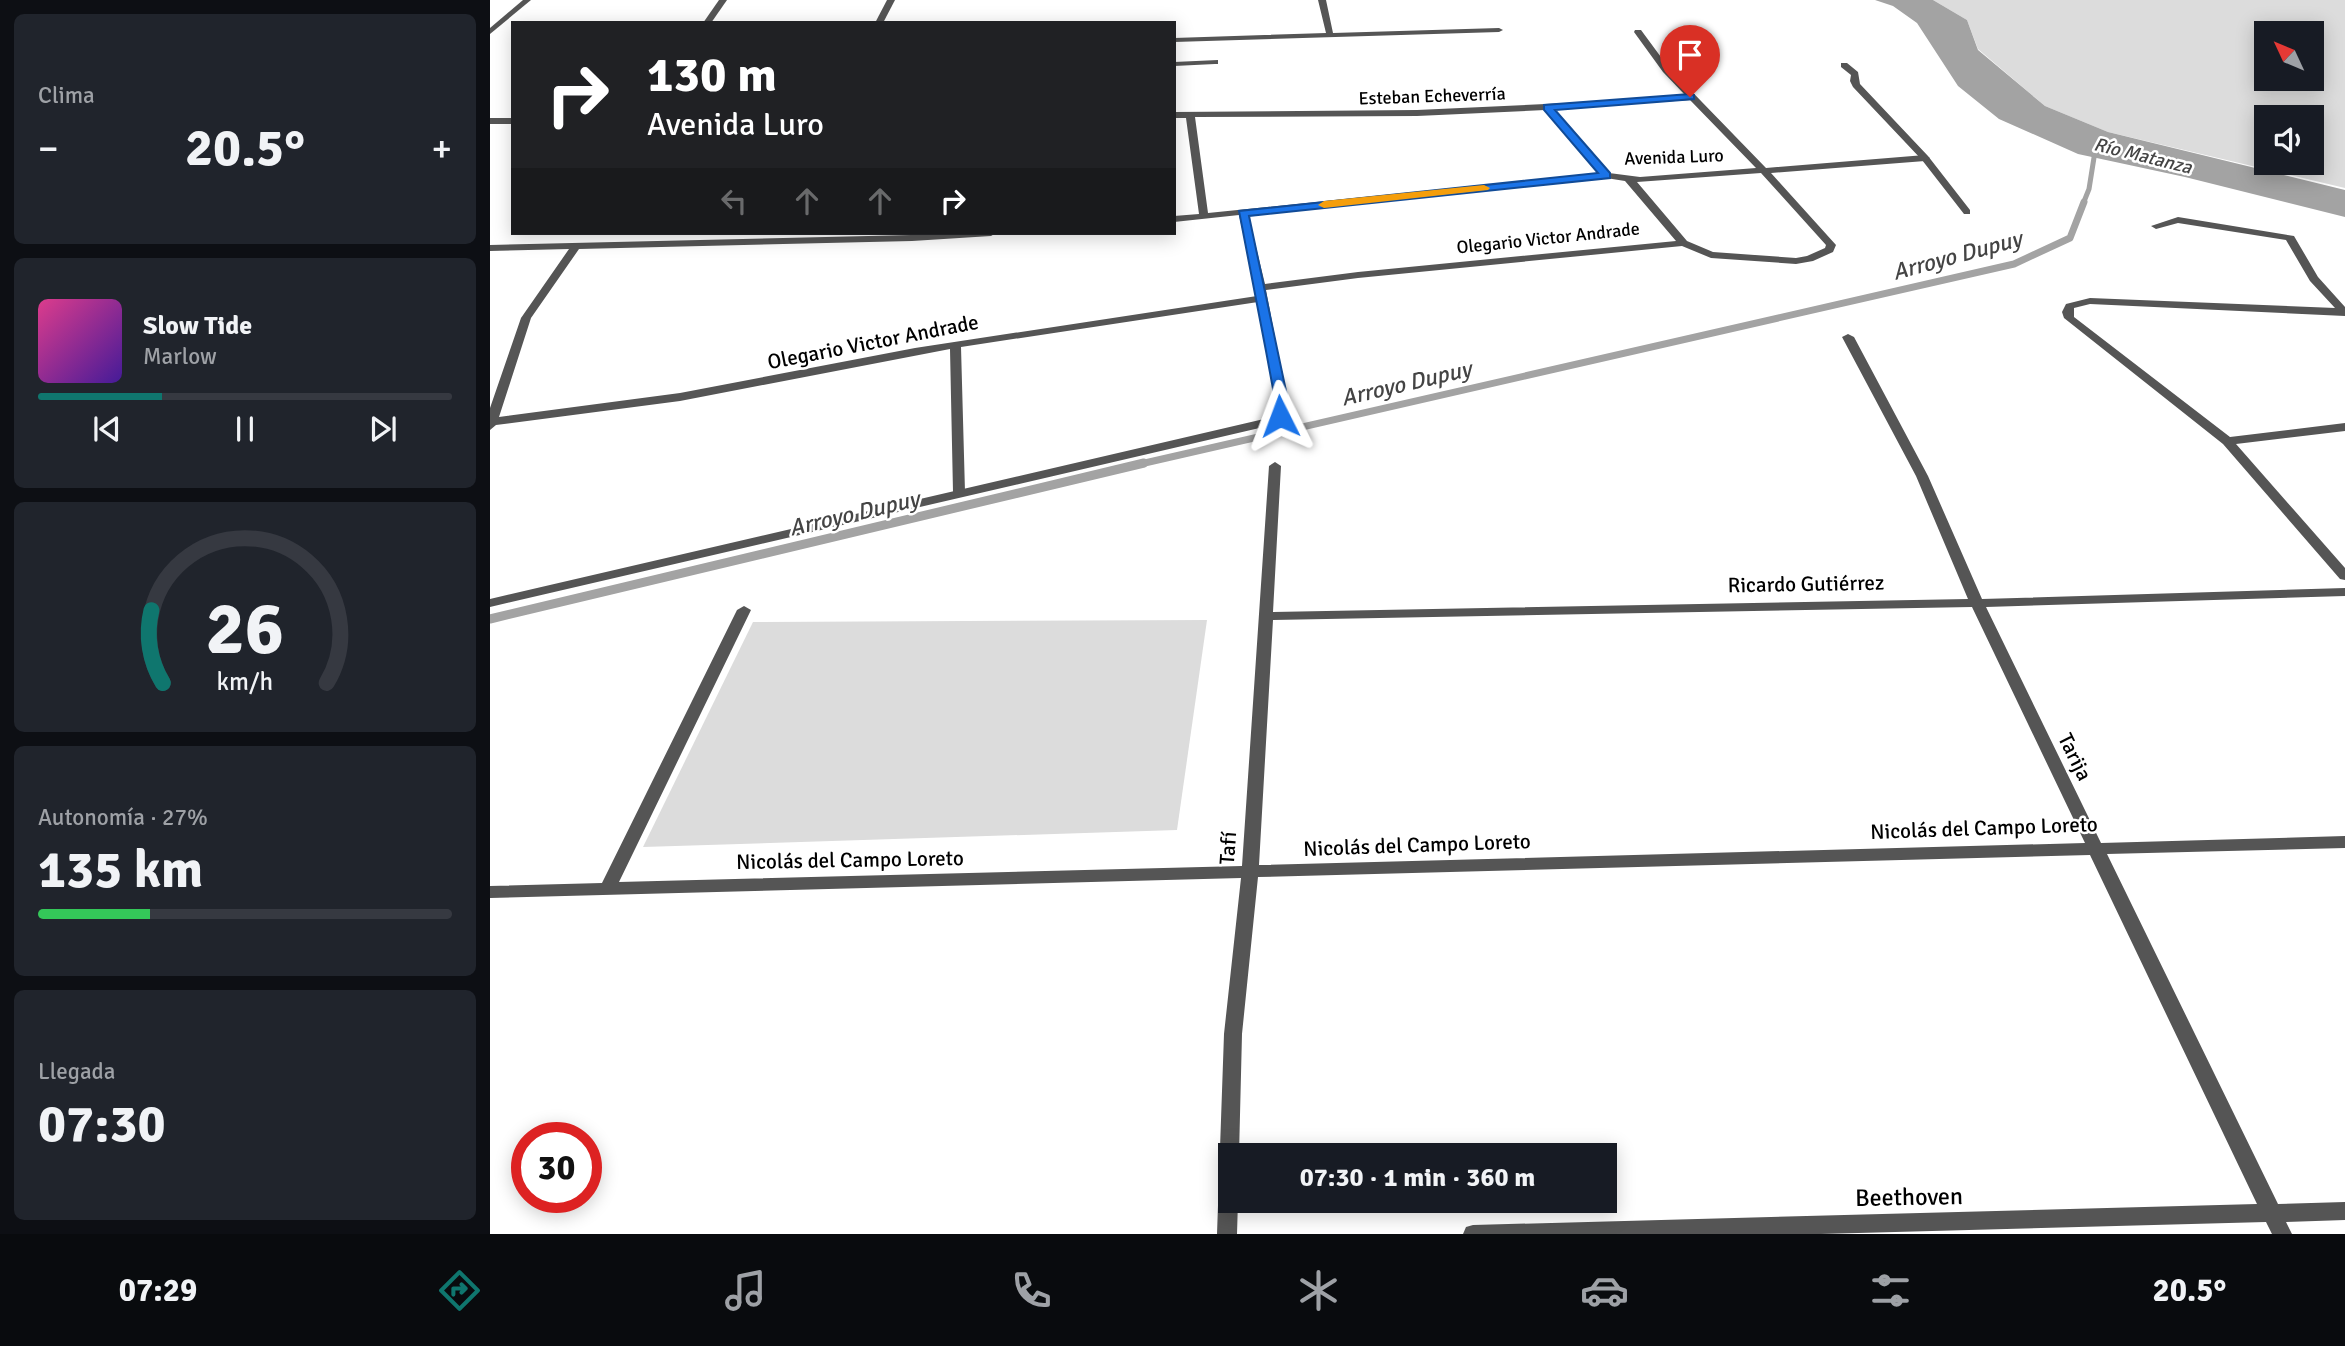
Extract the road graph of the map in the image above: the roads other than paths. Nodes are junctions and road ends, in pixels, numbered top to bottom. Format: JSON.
{"nodes":[{"id":1,"x":527,"y":0,"type":"edge"},
{"id":2,"x":723,"y":0,"type":"edge"},
{"id":3,"x":891,"y":0,"type":"edge"},
{"id":4,"x":1322,"y":0,"type":"edge"},
{"id":5,"x":708,"y":21,"type":"edge"},
{"id":6,"x":881,"y":21,"type":"edge"},
{"id":7,"x":494,"y":24,"type":"edge"},
{"id":8,"x":1499,"y":30,"type":"dead end"},
{"id":9,"x":490,"y":32,"type":"edge"},
{"id":10,"x":1638,"y":33,"type":"dead end"},
{"id":11,"x":1329,"y":35,"type":"junction"},
{"id":12,"x":1176,"y":40,"type":"edge"},
{"id":13,"x":1215,"y":62,"type":"dead end"},
{"id":14,"x":1176,"y":64,"type":"edge"},
{"id":15,"x":1844,"y":65,"type":"dead end"},
{"id":16,"x":1690,"y":97,"type":"junction"},
{"id":17,"x":1547,"y":107,"type":"junction"},
{"id":18,"x":1176,"y":115,"type":"edge"},
{"id":19,"x":1190,"y":115,"type":"junction"},
{"id":20,"x":490,"y":121,"type":"edge"},
{"id":21,"x":511,"y":121,"type":"edge"},
{"id":22,"x":1925,"y":159,"type":"junction"},
{"id":23,"x":1764,"y":171,"type":"junction"},
{"id":24,"x":1606,"y":175,"type":"junction"},
{"id":25,"x":1629,"y":180,"type":"junction"},
{"id":26,"x":1967,"y":212,"type":"dead end"},
{"id":27,"x":1243,"y":213,"type":"junction"},
{"id":28,"x":1204,"y":217,"type":"junction"},
{"id":29,"x":1176,"y":219,"type":"edge"},
{"id":30,"x":2156,"y":226,"type":"dead end"},
{"id":31,"x":646,"y":235,"type":"edge"},
{"id":32,"x":949,"y":235,"type":"edge"},
{"id":33,"x":640,"y":243,"type":"junction"},
{"id":34,"x":1683,"y":243,"type":"junction"},
{"id":35,"x":576,"y":246,"type":"junction"},
{"id":36,"x":490,"y":248,"type":"edge"},
{"id":37,"x":1262,"y":293,"type":"junction"},
{"id":38,"x":2344,"y":313,"type":"edge"},
{"id":39,"x":1848,"y":337,"type":"dead end"},
{"id":40,"x":956,"y":345,"type":"junction"},
{"id":41,"x":491,"y":423,"type":"edge"},
{"id":42,"x":2345,"y":427,"type":"edge"},
{"id":43,"x":2227,"y":441,"type":"junction"},
{"id":44,"x":1275,"y":466,"type":"dead end"},
{"id":45,"x":959,"y":492,"type":"junction"},
{"id":46,"x":2345,"y":576,"type":"edge"},
{"id":47,"x":2345,"y":592,"type":"edge"},
{"id":48,"x":490,"y":603,"type":"edge"},
{"id":49,"x":1977,"y":603,"type":"junction"},
{"id":50,"x":744,"y":610,"type":"dead end"},
{"id":51,"x":1267,"y":616,"type":"junction"},
{"id":52,"x":2345,"y":842,"type":"edge"},
{"id":53,"x":2096,"y":848,"type":"junction"},
{"id":54,"x":1250,"y":872,"type":"junction"},
{"id":55,"x":607,"y":889,"type":"junction"},
{"id":56,"x":490,"y":892,"type":"edge"},
{"id":57,"x":2345,"y":1211,"type":"edge"},
{"id":58,"x":2272,"y":1213,"type":"junction"},
{"id":59,"x":1227,"y":1234,"type":"edge"},
{"id":60,"x":1474,"y":1234,"type":"edge"},
{"id":61,"x":2282,"y":1234,"type":"edge"}],
"edges":[{"from":1,"to":7,"type":"street"},
{"from":2,"to":5,"type":"street"},
{"from":3,"to":6,"type":"street"},
{"from":4,"to":11,"type":"street"},
{"from":7,"to":9,"type":"street"},
{"from":8,"to":11,"type":"street"},
{"from":10,"to":16,"type":"street"},
{"from":11,"to":12,"type":"street"},
{"from":13,"to":14,"type":"street"},
{"from":15,"to":22,"type":"street"},
{"from":16,"to":17,"type":"street","name":"Esteban Echeverría"},
{"from":16,"to":23,"type":"street"},
{"from":17,"to":19,"type":"street","name":"Esteban Echeverría"},
{"from":17,"to":24,"type":"street"},
{"from":18,"to":19,"type":"street","name":"Esteban Echeverría"},
{"from":19,"to":28,"type":"street"},
{"from":20,"to":21,"type":"street"},
{"from":22,"to":23,"type":"street","name":"Avenida Luro"},
{"from":22,"to":26,"type":"street"},
{"from":23,"to":25,"type":"street","name":"Avenida Luro"},
{"from":23,"to":34,"type":"street","name":"Olegario Victor Andrade"},
{"from":24,"to":25,"type":"street","name":"Avenida Luro"},
{"from":24,"to":27,"type":"street","name":"Avenida Luro"},
{"from":25,"to":34,"type":"street"},
{"from":27,"to":28,"type":"street","name":"Avenida Luro"},
{"from":27,"to":37,"type":"street"},
{"from":28,"to":29,"type":"street","name":"Avenida Luro"},
{"from":30,"to":38,"type":"street"},
{"from":31,"to":33,"type":"street"},
{"from":32,"to":33,"type":"street"},
{"from":33,"to":35,"type":"street"},
{"from":34,"to":37,"type":"street","name":"Olegario Victor Andrade"},
{"from":35,"to":36,"type":"street"},
{"from":35,"to":41,"type":"street"},
{"from":37,"to":40,"type":"street","name":"Olegario Victor Andrade"},
{"from":37,"to":45,"type":"street"},
{"from":38,"to":43,"type":"street"},
{"from":39,"to":49,"type":"street","name":"Tarija"},
{"from":40,"to":41,"type":"street","name":"Olegario Victor Andrade"},
{"from":40,"to":45,"type":"street"},
{"from":42,"to":43,"type":"street"},
{"from":43,"to":46,"type":"street"},
{"from":44,"to":51,"type":"street","name":"Tafí"},
{"from":45,"to":48,"type":"street"},
{"from":47,"to":49,"type":"street","name":"Ricardo Gutiérrez"},
{"from":49,"to":51,"type":"street","name":"Ricardo Gutiérrez"},
{"from":49,"to":53,"type":"street","name":"Tarija"},
{"from":50,"to":55,"type":"street"},
{"from":51,"to":54,"type":"street","name":"Tafí"},
{"from":52,"to":53,"type":"street","name":"Nicolás del Campo Loreto"},
{"from":53,"to":54,"type":"street","name":"Nicolás del Campo Loreto"},
{"from":53,"to":58,"type":"street","name":"Tarija"},
{"from":54,"to":55,"type":"street","name":"Nicolás del Campo Loreto"},
{"from":54,"to":59,"type":"street","name":"Tafí"},
{"from":55,"to":56,"type":"street","name":"Nicolás del Campo Loreto"},
{"from":57,"to":58,"type":"street","name":"Beethoven"},
{"from":58,"to":60,"type":"street","name":"Beethoven"},
{"from":58,"to":61,"type":"street","name":"Tarija"}]}
